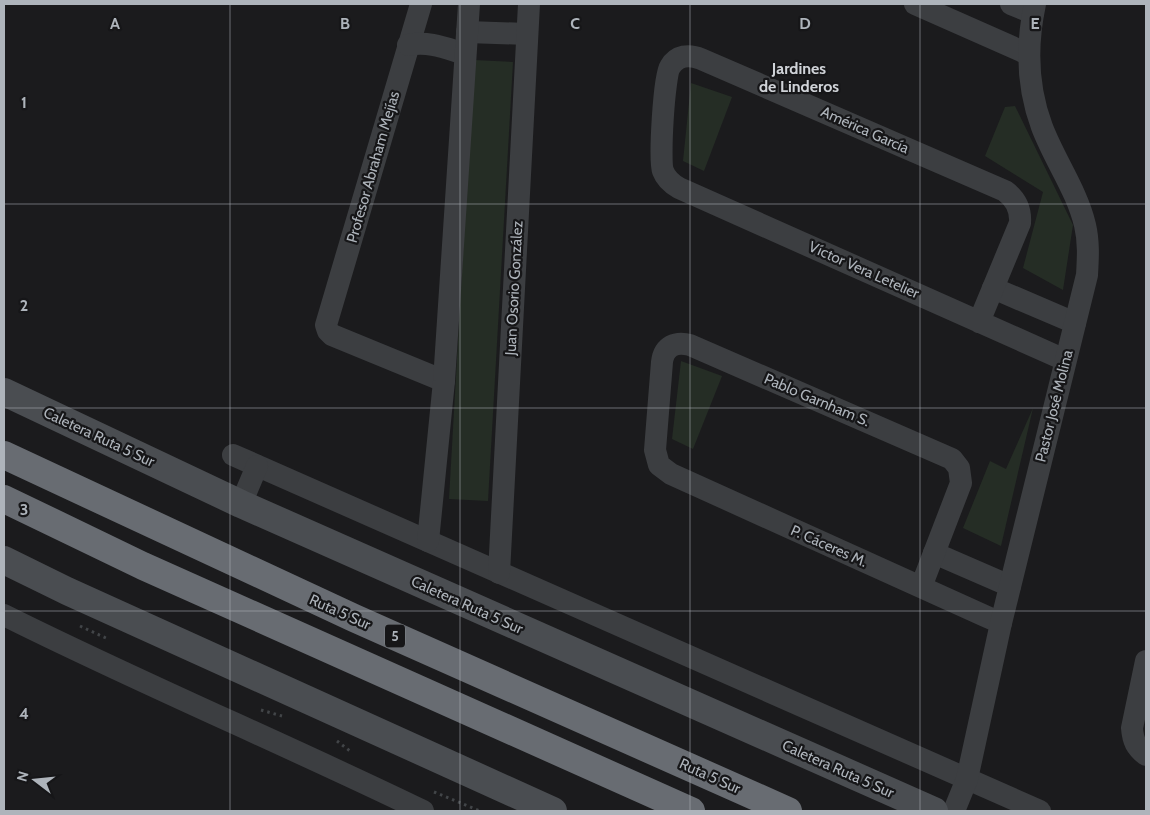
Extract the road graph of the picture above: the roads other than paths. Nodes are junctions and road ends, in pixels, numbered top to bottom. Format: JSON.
{"nodes":[{"id":1,"x":421,"y":4,"type":"edge"},
{"id":2,"x":469,"y":4,"type":"edge"},
{"id":3,"x":529,"y":4,"type":"edge"},
{"id":4,"x":1011,"y":4,"type":"edge"},
{"id":5,"x":925,"y":6,"type":"edge"},
{"id":6,"x":1034,"y":8,"type":"edge"},
{"id":7,"x":467,"y":32,"type":"junction"},
{"id":8,"x":527,"y":34,"type":"junction"},
{"id":9,"x":408,"y":45,"type":"junction"},
{"id":10,"x":466,"y":54,"type":"junction"},
{"id":11,"x":1028,"y":54,"type":"junction"},
{"id":12,"x":666,"y":177,"type":"joint"},
{"id":13,"x":993,"y":288,"type":"junction"},
{"id":14,"x":979,"y":322,"type":"junction"},
{"id":15,"x":1075,"y":323,"type":"junction"},
{"id":16,"x":1066,"y":360,"type":"junction"},
{"id":17,"x":444,"y":381,"type":"junction"},
{"id":18,"x":4,"y":392,"type":"edge"},
{"id":19,"x":4,"y":455,"type":"edge"},
{"id":20,"x":233,"y":456,"type":"dead end"},
{"id":21,"x":659,"y":465,"type":"joint"},
{"id":22,"x":257,"y":466,"type":"junction"},
{"id":23,"x":4,"y":499,"type":"edge"},
{"id":24,"x":240,"y":504,"type":"junction"},
{"id":25,"x":428,"y":541,"type":"junction"},
{"id":26,"x":934,"y":553,"type":"junction"},
{"id":27,"x":4,"y":560,"type":"edge"},
{"id":28,"x":499,"y":573,"type":"junction"},
{"id":29,"x":1010,"y":586,"type":"junction"},
{"id":30,"x":921,"y":587,"type":"junction"},
{"id":31,"x":4,"y":615,"type":"edge"},
{"id":32,"x":1001,"y":623,"type":"junction"},
{"id":33,"x":1146,"y":661,"type":"edge"},
{"id":34,"x":1146,"y":755,"type":"edge"},
{"id":35,"x":967,"y":779,"type":"junction"},
{"id":36,"x":423,"y":811,"type":"edge"},
{"id":37,"x":552,"y":811,"type":"edge"},
{"id":38,"x":691,"y":811,"type":"edge"},
{"id":39,"x":788,"y":811,"type":"edge"},
{"id":40,"x":934,"y":811,"type":"edge"},
{"id":41,"x":954,"y":811,"type":"edge"},
{"id":42,"x":1040,"y":811,"type":"edge"}],
"edges":[{"from":1,"to":9,"type":"street","name":"Profesor Abraham Mejías"},
{"from":2,"to":7,"type":"street"},
{"from":3,"to":8,"type":"street","name":"Juan Osorio González"},
{"from":4,"to":6,"type":"street"},
{"from":5,"to":11,"type":"street"},
{"from":6,"to":11,"type":"street","name":"Pastor José Molina"},
{"from":7,"to":8,"type":"street"},
{"from":7,"to":10,"type":"street"},
{"from":8,"to":28,"type":"street","name":"Juan Osorio González"},
{"from":9,"to":10,"type":"street"},
{"from":9,"to":17,"type":"street","name":"Profesor Abraham Mejías"},
{"from":10,"to":17,"type":"street"},
{"from":11,"to":15,"type":"street","name":"Pastor José Molina"},
{"from":12,"to":13,"type":"street","name":"América García"},
{"from":12,"to":14,"type":"street","name":"Víctor Vera Letelier"},
{"from":13,"to":14,"type":"street"},
{"from":13,"to":15,"type":"street"},
{"from":14,"to":16,"type":"street","name":"Víctor Vera Letelier"},
{"from":15,"to":16,"type":"street","name":"Pastor José Molina"},
{"from":16,"to":29,"type":"street","name":"Pastor José Molina"},
{"from":17,"to":25,"type":"street"},
{"from":18,"to":24,"type":"street","name":"Caletera Ruta 5 Sur"},
{"from":19,"to":39,"type":"highway","name":"Ruta 5 Sur","number":"5"},
{"from":20,"to":22,"type":"street"},
{"from":21,"to":26,"type":"street","name":"Pablo Garnham S."},
{"from":21,"to":30,"type":"street","name":"P. Cáceres M."},
{"from":22,"to":24,"type":"street"},
{"from":22,"to":25,"type":"street"},
{"from":23,"to":38,"type":"highway"},
{"from":24,"to":40,"type":"street","name":"Caletera Ruta 5 Sur"},
{"from":25,"to":28,"type":"street"},
{"from":26,"to":29,"type":"street"},
{"from":26,"to":30,"type":"street"},
{"from":27,"to":37,"type":"street"},
{"from":28,"to":35,"type":"street"},
{"from":29,"to":32,"type":"street","name":"Pastor José Molina"},
{"from":30,"to":32,"type":"street","name":"P. Cáceres M."},
{"from":31,"to":36,"type":"street"},
{"from":32,"to":35,"type":"street","name":"Pastor José Molina"},
{"from":33,"to":34,"type":"street"},
{"from":35,"to":41,"type":"street","name":"Pastor José Molina"},
{"from":35,"to":42,"type":"street"}]}
